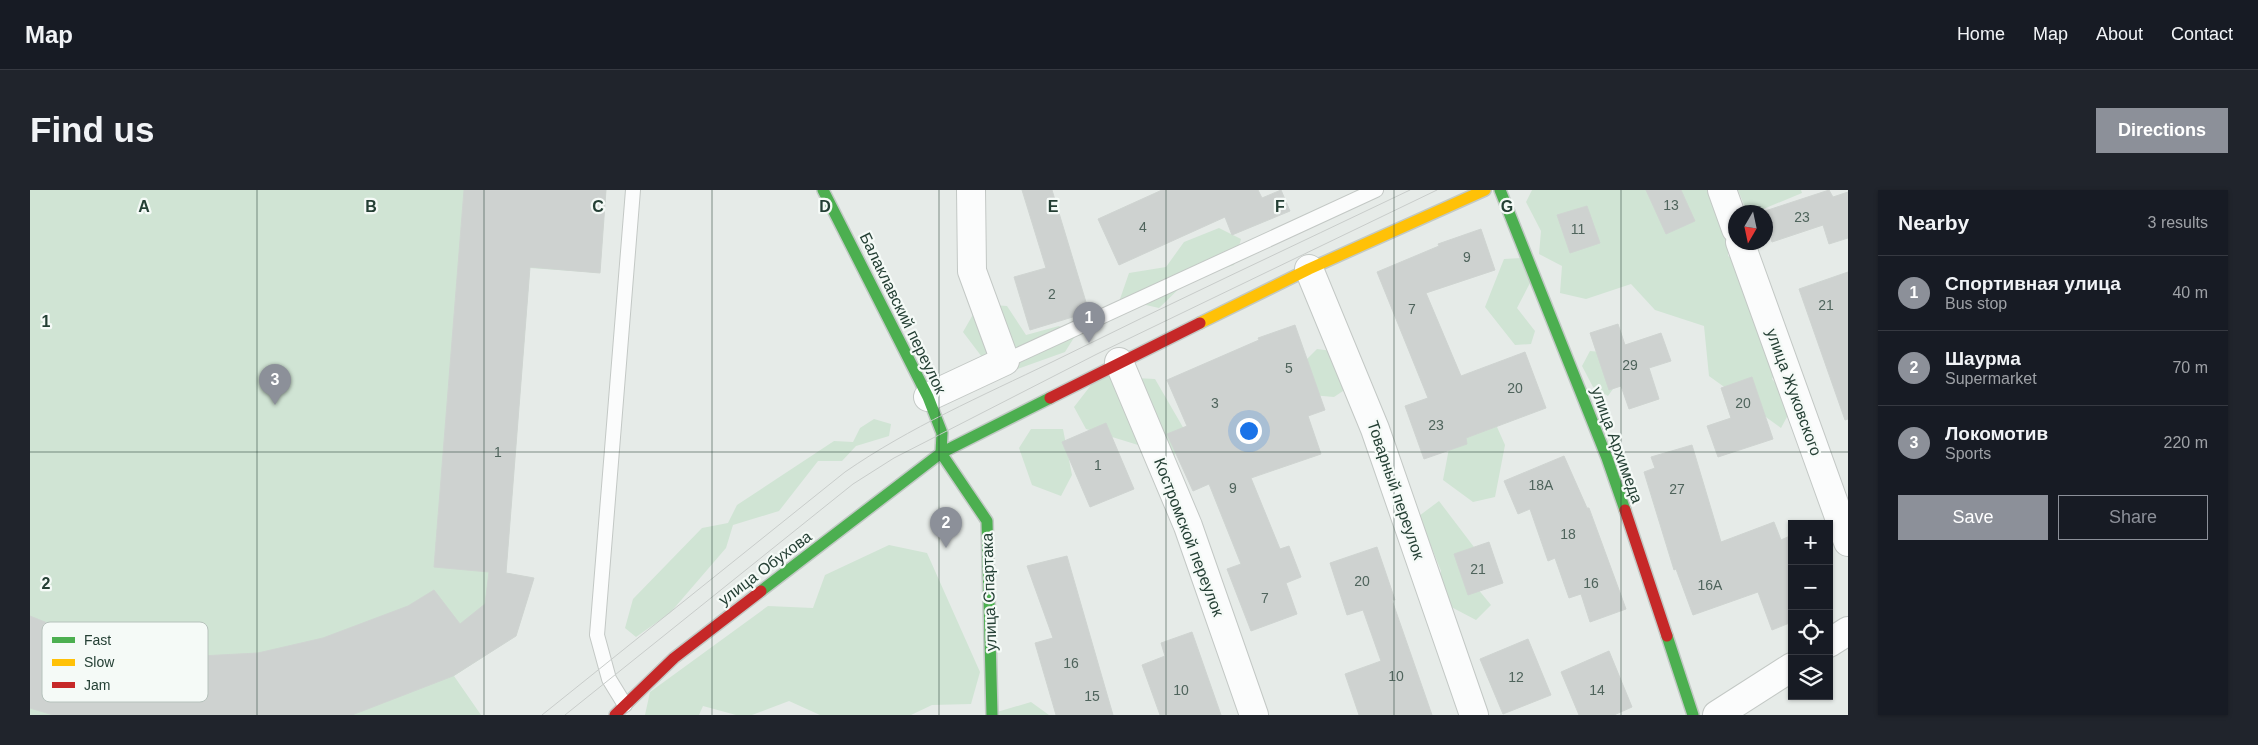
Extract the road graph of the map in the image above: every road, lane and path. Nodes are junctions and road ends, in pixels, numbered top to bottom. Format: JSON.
{"nodes":[{"id":1,"x":632,"y":190,"type":"edge"},
{"id":2,"x":824,"y":190,"type":"edge"},
{"id":3,"x":971,"y":190,"type":"edge"},
{"id":4,"x":1376,"y":190,"type":"edge"},
{"id":5,"x":1484,"y":190,"type":"edge"},
{"id":6,"x":1500,"y":190,"type":"edge"},
{"id":7,"x":1722,"y":190,"type":"edge"},
{"id":8,"x":1728,"y":207,"type":"edge"},
{"id":9,"x":1743,"y":250,"type":"edge"},
{"id":10,"x":1309,"y":269,"type":"junction"},
{"id":11,"x":1005,"y":361,"type":"junction"},
{"id":12,"x":1119,"y":362,"type":"junction"},
{"id":13,"x":928,"y":397,"type":"junction"},
{"id":14,"x":941,"y":453,"type":"junction"},
{"id":15,"x":1848,"y":542,"type":"edge"},
{"id":16,"x":1848,"y":631,"type":"edge"},
{"id":17,"x":1833,"y":640,"type":"edge"},
{"id":18,"x":1788,"y":670,"type":"edge"},
{"id":19,"x":620,"y":710,"type":"edge"},
{"id":20,"x":992,"y":715,"type":"edge"},
{"id":21,"x":1254,"y":715,"type":"edge"},
{"id":22,"x":1474,"y":715,"type":"edge"},
{"id":23,"x":1693,"y":715,"type":"edge"},
{"id":24,"x":1718,"y":715,"type":"edge"}],
"edges":[{"from":1,"to":19,"type":"lane"},
{"from":2,"to":13,"type":"street","name":"Балаклавский переулок"},
{"from":3,"to":11,"type":"street"},
{"from":4,"to":11,"type":"lane"},
{"from":5,"to":10,"type":"street","name":"улица Обухова"},
{"from":6,"to":23,"type":"street","name":"улица Архимеда"},
{"from":7,"to":8,"type":"street"},
{"from":9,"to":15,"type":"street","name":"улица Жуковского"},
{"from":10,"to":12,"type":"street","name":"улица Обухова"},
{"from":10,"to":22,"type":"street","name":"Товарный переулок"},
{"from":11,"to":13,"type":"street"},
{"from":12,"to":14,"type":"street","name":"улица Обухова"},
{"from":12,"to":21,"type":"street","name":"Костромской переулок"},
{"from":13,"to":14,"type":"street","name":"Балаклавский переулок"},
{"from":14,"to":19,"type":"street","name":"улица Обухова"},
{"from":14,"to":20,"type":"street","name":"улица Спартака"},
{"from":16,"to":17,"type":"street"},
{"from":18,"to":24,"type":"street"}]}
